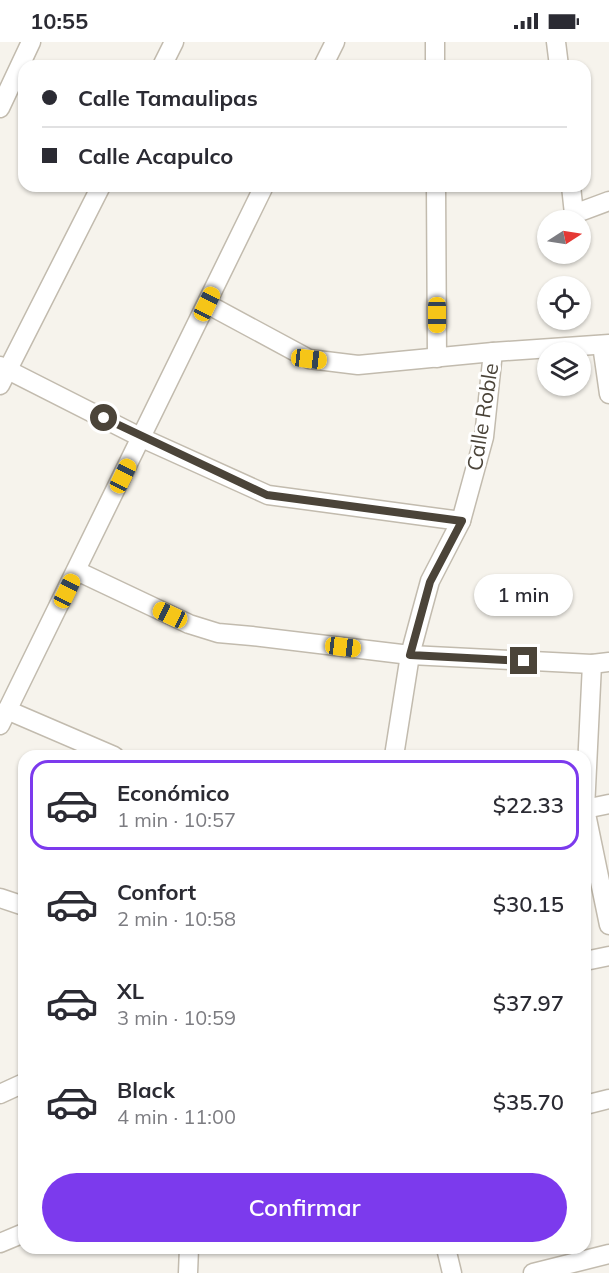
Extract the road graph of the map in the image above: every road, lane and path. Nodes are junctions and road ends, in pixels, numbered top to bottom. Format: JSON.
{"nodes":[{"id":1,"x":32,"y":42,"type":"edge"},
{"id":2,"x":174,"y":42,"type":"edge"},
{"id":3,"x":335,"y":42,"type":"edge"},
{"id":4,"x":435,"y":42,"type":"edge"},
{"id":5,"x":556,"y":42,"type":"edge"},
{"id":6,"x":23,"y":60,"type":"edge"},
{"id":7,"x":165,"y":60,"type":"edge"},
{"id":8,"x":326,"y":60,"type":"edge"},
{"id":9,"x":435,"y":60,"type":"edge"},
{"id":10,"x":558,"y":60,"type":"edge"},
{"id":11,"x":18,"y":71,"type":"edge"},
{"id":12,"x":0,"y":108,"type":"edge"},
{"id":13,"x":98,"y":192,"type":"edge"},
{"id":14,"x":261,"y":192,"type":"edge"},
{"id":15,"x":436,"y":192,"type":"edge"},
{"id":16,"x":572,"y":192,"type":"edge"},
{"id":17,"x":609,"y":201,"type":"edge"},
{"id":18,"x":207,"y":304,"type":"junction"},
{"id":19,"x":605,"y":345,"type":"edge"},
{"id":20,"x":493,"y":352,"type":"junction"},
{"id":21,"x":437,"y":358,"type":"junction"},
{"id":22,"x":2,"y":374,"type":"edge"},
{"id":23,"x":609,"y":394,"type":"edge"},
{"id":24,"x":142,"y":438,"type":"junction"},
{"id":25,"x":462,"y":521,"type":"junction"},
{"id":26,"x":76,"y":571,"type":"junction"},
{"id":27,"x":410,"y":655,"type":"junction"},
{"id":28,"x":600,"y":663,"type":"edge"},
{"id":29,"x":4,"y":718,"type":"edge"},
{"id":30,"x":97,"y":750,"type":"edge"},
{"id":31,"x":395,"y":750,"type":"edge"},
{"id":32,"x":591,"y":751,"type":"edge"},
{"id":33,"x":609,"y":804,"type":"edge"},
{"id":34,"x":591,"y":808,"type":"edge"},
{"id":35,"x":591,"y":838,"type":"edge"},
{"id":36,"x":0,"y":898,"type":"edge"},
{"id":37,"x":18,"y":904,"type":"edge"},
{"id":38,"x":609,"y":926,"type":"edge"},
{"id":39,"x":609,"y":956,"type":"edge"},
{"id":40,"x":591,"y":960,"type":"edge"},
{"id":41,"x":18,"y":1086,"type":"edge"},
{"id":42,"x":0,"y":1094,"type":"edge"},
{"id":43,"x":609,"y":1099,"type":"edge"},
{"id":44,"x":591,"y":1104,"type":"edge"},
{"id":45,"x":18,"y":1236,"type":"edge"},
{"id":46,"x":0,"y":1243,"type":"edge"},
{"id":47,"x":189,"y":1254,"type":"edge"},
{"id":48,"x":447,"y":1254,"type":"edge"},
{"id":49,"x":609,"y":1254,"type":"edge"},
{"id":50,"x":537,"y":1272,"type":"edge"},
{"id":51,"x":188,"y":1273,"type":"edge"},
{"id":52,"x":452,"y":1273,"type":"edge"}],
"edges":[{"from":1,"to":6,"type":"street"},
{"from":2,"to":7,"type":"street"},
{"from":3,"to":8,"type":"street"},
{"from":4,"to":9,"type":"street"},
{"from":5,"to":10,"type":"street"},
{"from":11,"to":12,"type":"street"},
{"from":13,"to":22,"type":"street"},
{"from":14,"to":18,"type":"street"},
{"from":15,"to":21,"type":"street"},
{"from":16,"to":17,"type":"street"},
{"from":18,"to":21,"type":"street"},
{"from":18,"to":24,"type":"street"},
{"from":19,"to":20,"type":"street"},
{"from":19,"to":23,"type":"street"},
{"from":20,"to":21,"type":"street"},
{"from":20,"to":25,"type":"street","name":"Calle Roble"},
{"from":22,"to":24,"type":"street"},
{"from":24,"to":25,"type":"street"},
{"from":24,"to":26,"type":"street"},
{"from":25,"to":27,"type":"street","name":"Calle Roble"},
{"from":26,"to":27,"type":"street"},
{"from":26,"to":29,"type":"street"},
{"from":27,"to":28,"type":"street"},
{"from":27,"to":31,"type":"street","name":"Calle Roble"},
{"from":28,"to":32,"type":"street"},
{"from":29,"to":30,"type":"street"},
{"from":33,"to":34,"type":"street"},
{"from":35,"to":38,"type":"street"},
{"from":36,"to":37,"type":"street"},
{"from":39,"to":40,"type":"street"},
{"from":41,"to":42,"type":"street"},
{"from":43,"to":44,"type":"street"},
{"from":45,"to":46,"type":"street"},
{"from":47,"to":51,"type":"street"},
{"from":48,"to":52,"type":"street"},
{"from":49,"to":50,"type":"street"}]}
